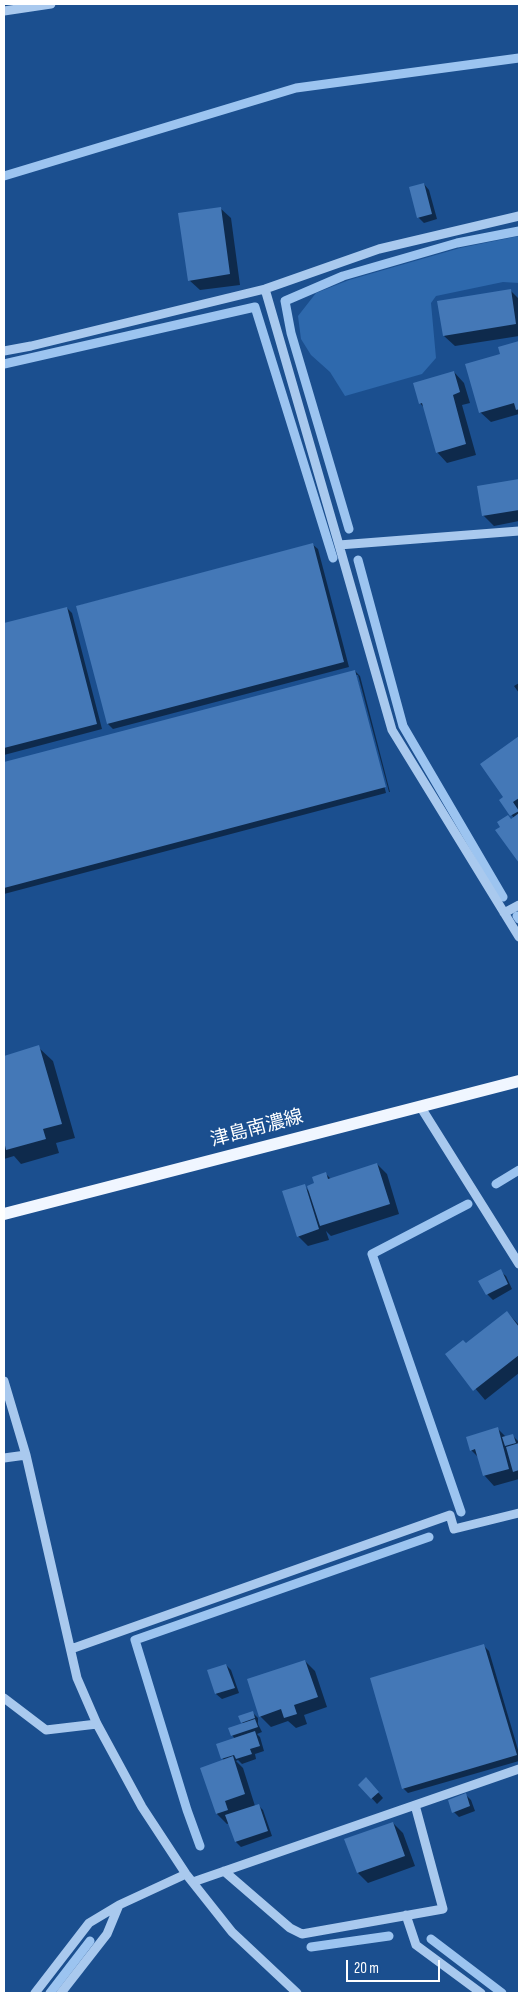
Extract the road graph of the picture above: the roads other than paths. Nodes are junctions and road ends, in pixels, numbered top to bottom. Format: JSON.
{"nodes":[{"id":1,"x":51,"y":4,"type":"edge"},
{"id":2,"x":4,"y":11,"type":"edge"},
{"id":3,"x":519,"y":216,"type":"edge"},
{"id":4,"x":265,"y":288,"type":"junction"},
{"id":5,"x":4,"y":351,"type":"edge"},
{"id":6,"x":519,"y":531,"type":"edge"},
{"id":7,"x":339,"y":545,"type":"junction"},
{"id":8,"x":519,"y":905,"type":"edge"},
{"id":9,"x":504,"y":913,"type":"junction"},
{"id":10,"x":519,"y":936,"type":"edge"},
{"id":11,"x":519,"y":1081,"type":"edge"},
{"id":12,"x":420,"y":1106,"type":"junction"},
{"id":13,"x":4,"y":1214,"type":"edge"},
{"id":14,"x":519,"y":1264,"type":"edge"},
{"id":15,"x":4,"y":1381,"type":"edge"},
{"id":16,"x":26,"y":1455,"type":"junction"},
{"id":17,"x":4,"y":1458,"type":"edge"},
{"id":18,"x":519,"y":1513,"type":"edge"},
{"id":19,"x":71,"y":1649,"type":"junction"},
{"id":20,"x":4,"y":1698,"type":"edge"},
{"id":21,"x":96,"y":1724,"type":"junction"},
{"id":22,"x":519,"y":1769,"type":"edge"},
{"id":23,"x":415,"y":1805,"type":"junction"},
{"id":24,"x":224,"y":1872,"type":"junction"},
{"id":25,"x":186,"y":1874,"type":"junction"},
{"id":26,"x":192,"y":1882,"type":"junction"},
{"id":27,"x":119,"y":1905,"type":"junction"},
{"id":28,"x":406,"y":1916,"type":"junction"},
{"id":29,"x":35,"y":1993,"type":"edge"},
{"id":30,"x":61,"y":1993,"type":"edge"},
{"id":31,"x":297,"y":1993,"type":"edge"},
{"id":32,"x":481,"y":1993,"type":"edge"}],
"edges":[{"from":1,"to":2,"type":"street"},
{"from":3,"to":4,"type":"street"},
{"from":4,"to":5,"type":"street"},
{"from":4,"to":7,"type":"street"},
{"from":6,"to":7,"type":"street"},
{"from":7,"to":9,"type":"street"},
{"from":8,"to":9,"type":"street"},
{"from":9,"to":10,"type":"street"},
{"from":11,"to":12,"type":"main road","name":"津島南濃線"},
{"from":12,"to":13,"type":"main road","name":"津島南濃線"},
{"from":12,"to":14,"type":"street"},
{"from":15,"to":16,"type":"street"},
{"from":16,"to":17,"type":"street"},
{"from":16,"to":19,"type":"street"},
{"from":18,"to":19,"type":"street"},
{"from":19,"to":21,"type":"street"},
{"from":20,"to":21,"type":"street"},
{"from":21,"to":25,"type":"street"},
{"from":22,"to":23,"type":"street"},
{"from":23,"to":24,"type":"street"},
{"from":23,"to":28,"type":"street"},
{"from":24,"to":26,"type":"street"},
{"from":24,"to":28,"type":"street"},
{"from":25,"to":26,"type":"street"},
{"from":25,"to":27,"type":"street"},
{"from":26,"to":31,"type":"street"},
{"from":27,"to":29,"type":"street"},
{"from":27,"to":30,"type":"street"},
{"from":28,"to":32,"type":"street"}]}
